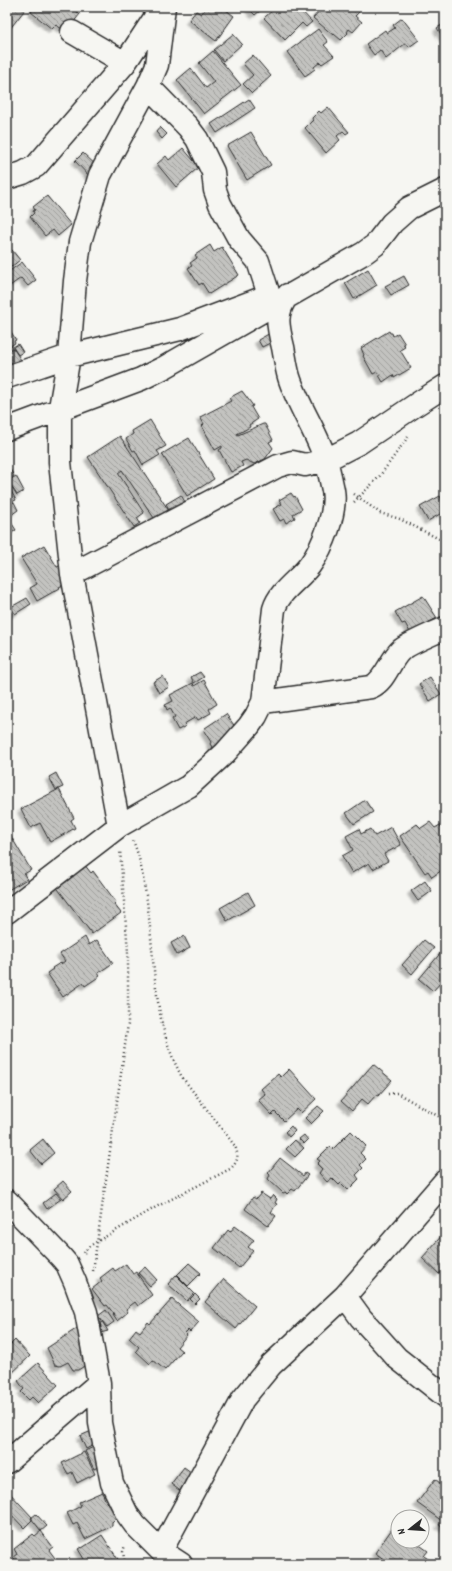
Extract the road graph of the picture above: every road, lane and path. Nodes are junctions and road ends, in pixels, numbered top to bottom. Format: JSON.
{"nodes":[{"id":1,"x":163,"y":7,"type":"edge"},
{"id":2,"x":72,"y":32,"type":"dead end"},
{"id":3,"x":125,"y":63,"type":"junction"},
{"id":4,"x":148,"y":86,"type":"junction"},
{"id":5,"x":7,"y":178,"type":"edge"},
{"id":6,"x":445,"y":190,"type":"edge"},
{"id":7,"x":278,"y":295,"type":"junction"},
{"id":8,"x":69,"y":356,"type":"junction"},
{"id":9,"x":7,"y":377,"type":"edge"},
{"id":10,"x":445,"y":386,"type":"edge"},
{"id":11,"x":417,"y":404,"type":"junction"},
{"id":12,"x":60,"y":408,"type":"junction"},
{"id":13,"x":7,"y":429,"type":"edge"},
{"id":14,"x":327,"y":465,"type":"junction"},
{"id":15,"x":359,"y":498,"type":"junction"},
{"id":16,"x":331,"y":518,"type":"junction"},
{"id":17,"x":445,"y":542,"type":"edge"},
{"id":18,"x":72,"y":574,"type":"junction"},
{"id":19,"x":445,"y":628,"type":"edge"},
{"id":20,"x":263,"y":702,"type":"junction"},
{"id":21,"x":122,"y":825,"type":"junction"},
{"id":22,"x":7,"y":912,"type":"edge"},
{"id":23,"x":388,"y":1094,"type":"dead end"},
{"id":24,"x":445,"y":1120,"type":"edge"},
{"id":25,"x":445,"y":1181,"type":"edge"},
{"id":26,"x":7,"y":1201,"type":"edge"},
{"id":27,"x":98,"y":1241,"type":"junction"},
{"id":28,"x":84,"y":1280,"type":"junction"},
{"id":29,"x":345,"y":1296,"type":"junction"},
{"id":30,"x":99,"y":1383,"type":"junction"},
{"id":31,"x":445,"y":1396,"type":"edge"},
{"id":32,"x":7,"y":1462,"type":"edge"},
{"id":33,"x":161,"y":1551,"type":"junction"},
{"id":34,"x":181,"y":1564,"type":"edge"}],
"edges":[{"from":1,"to":3,"type":"street"},
{"from":1,"to":4,"type":"street"},
{"from":2,"to":3,"type":"street"},
{"from":3,"to":5,"type":"street"},
{"from":4,"to":7,"type":"street"},
{"from":4,"to":8,"type":"street"},
{"from":6,"to":7,"type":"street"},
{"from":7,"to":8,"type":"street"},
{"from":7,"to":12,"type":"street"},
{"from":7,"to":14,"type":"street"},
{"from":8,"to":9,"type":"street"},
{"from":8,"to":12,"type":"street"},
{"from":10,"to":11,"type":"street"},
{"from":11,"to":14,"type":"street"},
{"from":11,"to":15,"type":"path"},
{"from":12,"to":13,"type":"street"},
{"from":12,"to":18,"type":"street"},
{"from":14,"to":15,"type":"path"},
{"from":14,"to":16,"type":"street"},
{"from":14,"to":18,"type":"street"},
{"from":15,"to":16,"type":"path"},
{"from":15,"to":17,"type":"path"},
{"from":16,"to":20,"type":"street"},
{"from":18,"to":21,"type":"street"},
{"from":19,"to":20,"type":"street"},
{"from":20,"to":21,"type":"street"},
{"from":21,"to":22,"type":"street"},
{"from":21,"to":27,"type":"path"},
{"from":21,"to":27,"type":"path"},
{"from":23,"to":24,"type":"path"},
{"from":25,"to":29,"type":"street"},
{"from":26,"to":28,"type":"street"},
{"from":27,"to":28,"type":"path"},
{"from":27,"to":28,"type":"path"},
{"from":28,"to":30,"type":"street"},
{"from":29,"to":31,"type":"street"},
{"from":29,"to":33,"type":"street"},
{"from":30,"to":32,"type":"street"},
{"from":30,"to":33,"type":"street"},
{"from":33,"to":34,"type":"street"}]}
